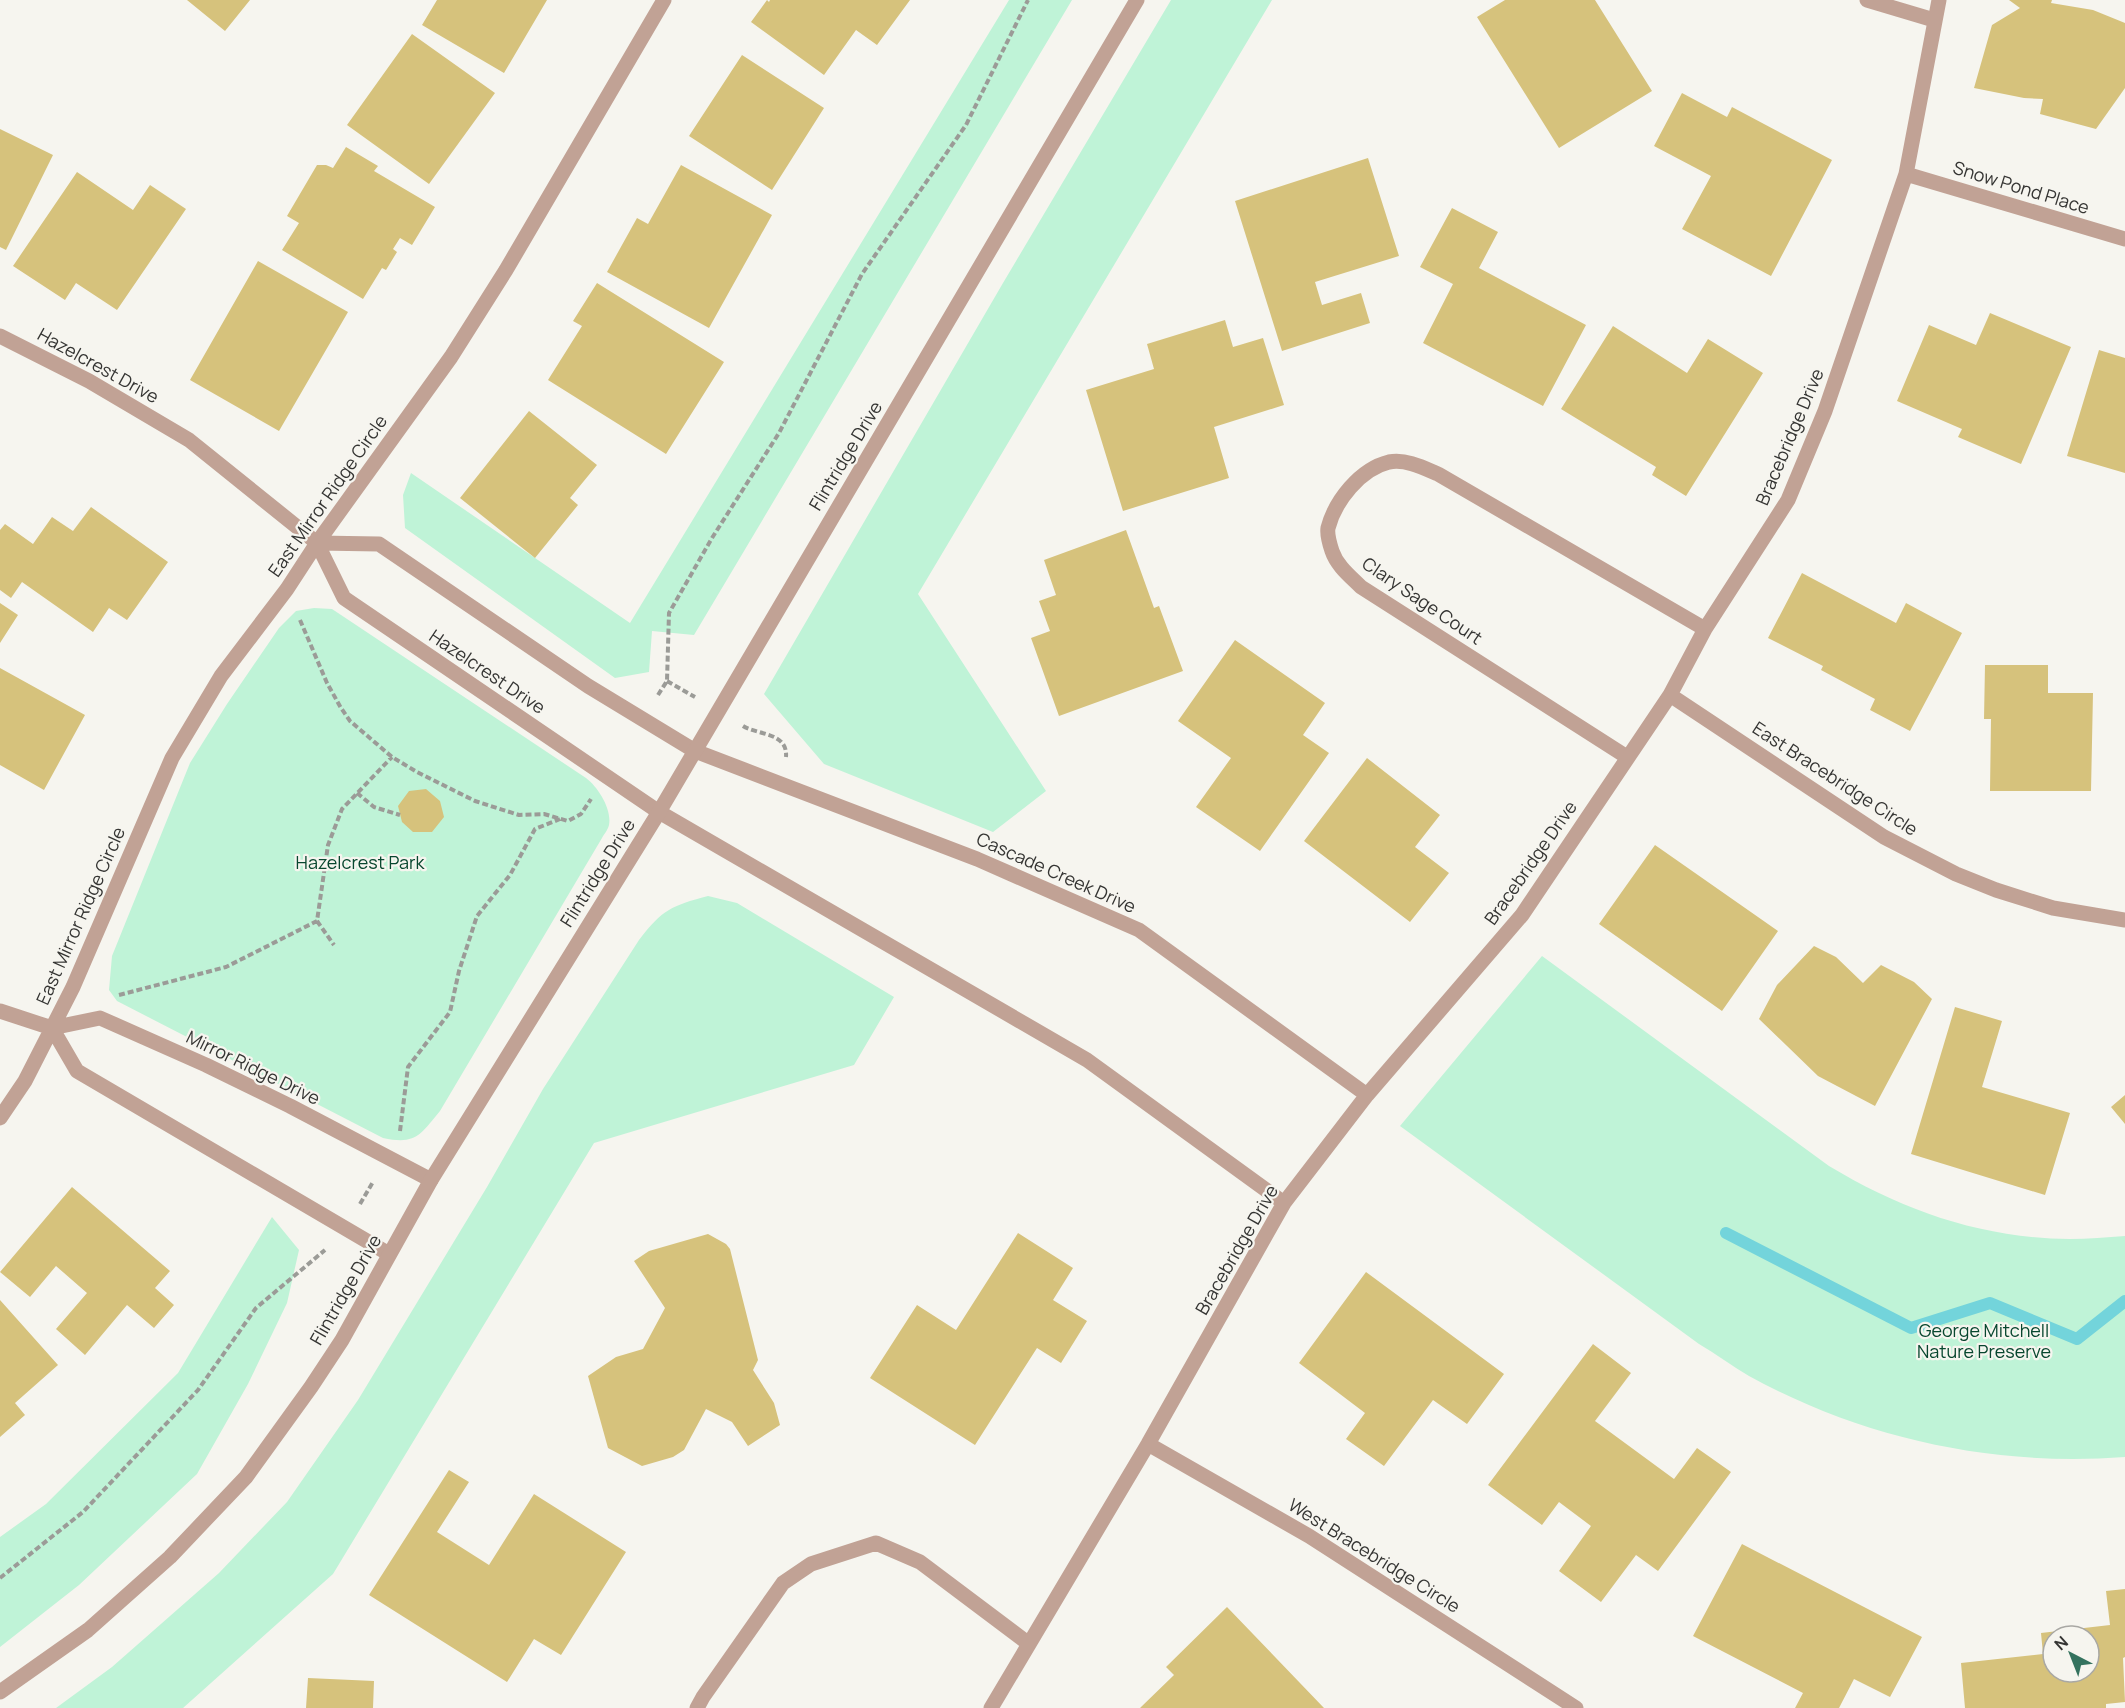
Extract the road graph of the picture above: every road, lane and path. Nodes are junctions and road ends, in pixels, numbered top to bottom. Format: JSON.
{"nodes":[{"id":1,"x":664,"y":0,"type":"edge"},
{"id":2,"x":1028,"y":0,"type":"edge"},
{"id":3,"x":1137,"y":0,"type":"edge"},
{"id":4,"x":1867,"y":0,"type":"edge"},
{"id":5,"x":1939,"y":0,"type":"edge"},
{"id":6,"x":1934,"y":20,"type":"junction"},
{"id":7,"x":1906,"y":174,"type":"junction"},
{"id":8,"x":2125,"y":239,"type":"edge"},
{"id":9,"x":0,"y":336,"type":"edge"},
{"id":10,"x":317,"y":543,"type":"junction"},
{"id":11,"x":287,"y":589,"type":"junction"},
{"id":12,"x":1705,"y":629,"type":"junction"},
{"id":13,"x":1670,"y":695,"type":"junction"},
{"id":14,"x":642,"y":719,"type":"junction"},
{"id":15,"x":694,"y":752,"type":"junction"},
{"id":16,"x":392,"y":756,"type":"junction"},
{"id":17,"x":1627,"y":757,"type":"junction"},
{"id":18,"x":606,"y":775,"type":"junction"},
{"id":19,"x":357,"y":793,"type":"junction"},
{"id":20,"x":659,"y":812,"type":"junction"},
{"id":21,"x":400,"y":815,"type":"dead end"},
{"id":22,"x":2125,"y":920,"type":"edge"},
{"id":23,"x":317,"y":921,"type":"junction"},
{"id":24,"x":334,"y":945,"type":"dead end"},
{"id":25,"x":0,"y":1011,"type":"edge"},
{"id":26,"x":100,"y":1018,"type":"junction"},
{"id":27,"x":52,"y":1028,"type":"junction"},
{"id":28,"x":1367,"y":1095,"type":"junction"},
{"id":29,"x":0,"y":1118,"type":"edge"},
{"id":30,"x":430,"y":1180,"type":"junction"},
{"id":31,"x":1284,"y":1203,"type":"junction"},
{"id":32,"x":389,"y":1254,"type":"junction"},
{"id":33,"x":1148,"y":1444,"type":"junction"},
{"id":34,"x":1029,"y":1644,"type":"junction"},
{"id":35,"x":0,"y":1692,"type":"edge"},
{"id":36,"x":697,"y":1708,"type":"edge"},
{"id":37,"x":991,"y":1708,"type":"edge"},
{"id":38,"x":1576,"y":1708,"type":"edge"}],
"edges":[{"from":1,"to":10,"type":"street","name":"East Mirror Ridge Circle"},
{"from":2,"to":14,"type":"path"},
{"from":3,"to":15,"type":"street","name":"Flintridge Drive"},
{"from":4,"to":6,"type":"street"},
{"from":5,"to":6,"type":"street","name":"Bracebridge Drive"},
{"from":6,"to":7,"type":"street","name":"Bracebridge Drive"},
{"from":7,"to":8,"type":"street","name":"Snow Pond Place"},
{"from":7,"to":12,"type":"street","name":"Bracebridge Drive"},
{"from":9,"to":10,"type":"street","name":"Hazelcrest Drive"},
{"from":10,"to":11,"type":"street","name":"East Mirror Ridge Circle"},
{"from":10,"to":14,"type":"street"},
{"from":10,"to":18,"type":"street","name":"Hazelcrest Drive"},
{"from":11,"to":16,"type":"path"},
{"from":11,"to":27,"type":"street","name":"East Mirror Ridge Circle"},
{"from":12,"to":13,"type":"street","name":"Bracebridge Drive"},
{"from":12,"to":17,"type":"street","name":"Clary Sage Court"},
{"from":13,"to":17,"type":"street","name":"Bracebridge Drive"},
{"from":13,"to":22,"type":"street","name":"East Bracebridge Circle"},
{"from":14,"to":15,"type":"street"},
{"from":15,"to":20,"type":"street","name":"Flintridge Drive"},
{"from":15,"to":28,"type":"street","name":"Cascade Creek Drive"},
{"from":16,"to":18,"type":"path"},
{"from":16,"to":19,"type":"path"},
{"from":17,"to":28,"type":"street","name":"Bracebridge Drive"},
{"from":18,"to":20,"type":"street","name":"Hazelcrest Drive"},
{"from":19,"to":21,"type":"path"},
{"from":19,"to":23,"type":"path"},
{"from":20,"to":30,"type":"street","name":"Flintridge Drive"},
{"from":20,"to":31,"type":"street"},
{"from":23,"to":24,"type":"path"},
{"from":23,"to":26,"type":"path"},
{"from":25,"to":27,"type":"street"},
{"from":26,"to":27,"type":"street"},
{"from":26,"to":30,"type":"street","name":"Mirror Ridge Drive"},
{"from":27,"to":29,"type":"street","name":"East Mirror Ridge Circle"},
{"from":27,"to":32,"type":"street"},
{"from":28,"to":31,"type":"street","name":"Bracebridge Drive"},
{"from":30,"to":32,"type":"street","name":"Flintridge Drive"},
{"from":31,"to":33,"type":"street","name":"Bracebridge Drive"},
{"from":32,"to":35,"type":"street","name":"Flintridge Drive"},
{"from":33,"to":34,"type":"street","name":"Bracebridge Drive"},
{"from":33,"to":38,"type":"street","name":"West Bracebridge Circle"},
{"from":34,"to":36,"type":"street"},
{"from":34,"to":37,"type":"street","name":"Bracebridge Drive"}]}
